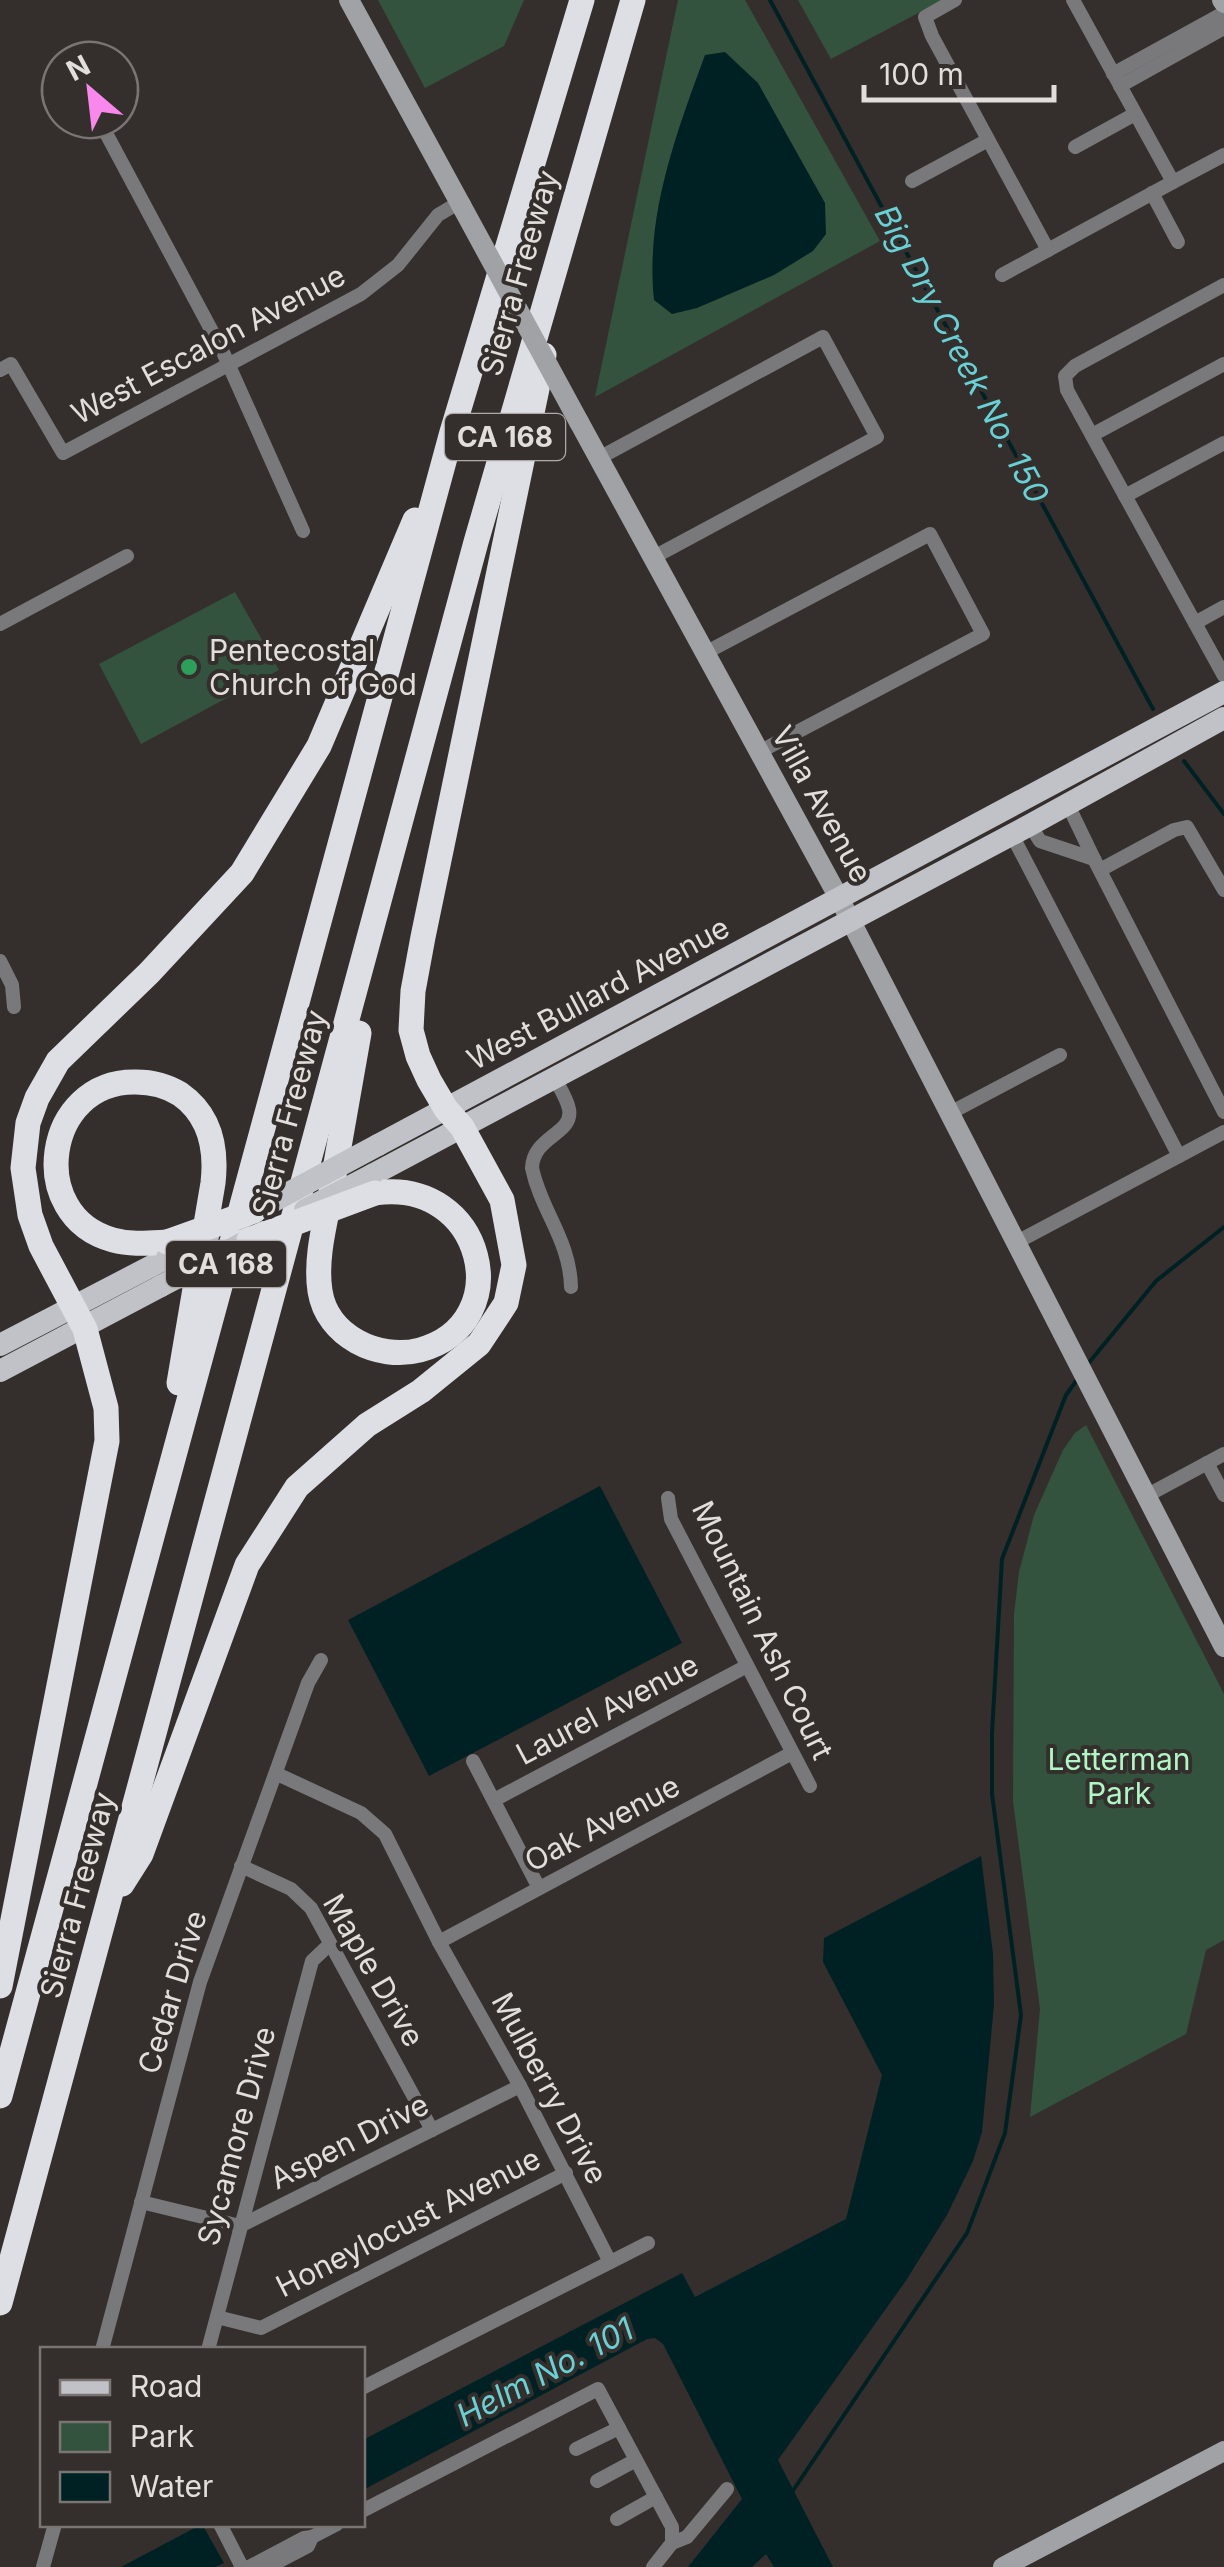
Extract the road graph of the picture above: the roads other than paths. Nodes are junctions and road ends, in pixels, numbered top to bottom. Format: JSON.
{"nodes":[{"id":1,"x":349,"y":0,"type":"edge"},
{"id":2,"x":582,"y":0,"type":"edge"},
{"id":3,"x":633,"y":0,"type":"edge"},
{"id":4,"x":955,"y":0,"type":"edge"},
{"id":5,"x":1073,"y":0,"type":"edge"},
{"id":6,"x":1224,"y":14,"type":"edge"},
{"id":7,"x":1224,"y":28,"type":"edge"},
{"id":8,"x":1176,"y":47,"type":"junction"},
{"id":9,"x":1116,"y":80,"type":"junction"},
{"id":10,"x":1135,"y":114,"type":"junction"},
{"id":11,"x":109,"y":140,"type":"edge"},
{"id":12,"x":988,"y":140,"type":"junction"},
{"id":13,"x":1076,"y":146,"type":"dead end"},
{"id":14,"x":1224,"y":155,"type":"edge"},
{"id":15,"x":585,"y":163,"type":"junction"},
{"id":16,"x":912,"y":181,"type":"dead end"},
{"id":17,"x":1173,"y":182,"type":"junction"},
{"id":18,"x":1152,"y":193,"type":"junction"},
{"id":19,"x":460,"y":203,"type":"junction"},
{"id":20,"x":1178,"y":242,"type":"dead end"},
{"id":21,"x":1048,"y":250,"type":"junction"},
{"id":22,"x":1002,"y":275,"type":"dead end"},
{"id":23,"x":1224,"y":285,"type":"edge"},
{"id":24,"x":1224,"y":364,"type":"edge"},
{"id":25,"x":228,"y":366,"type":"junction"},
{"id":26,"x":0,"y":370,"type":"edge"},
{"id":27,"x":452,"y":432,"type":"junction"},
{"id":28,"x":1092,"y":434,"type":"junction"},
{"id":29,"x":1224,"y":443,"type":"edge"},
{"id":30,"x":599,"y":458,"type":"junction"},
{"id":31,"x":1125,"y":496,"type":"junction"},
{"id":32,"x":303,"y":531,"type":"dead end"},
{"id":33,"x":127,"y":556,"type":"dead end"},
{"id":34,"x":654,"y":558,"type":"junction"},
{"id":35,"x":1224,"y":607,"type":"edge"},
{"id":36,"x":1195,"y":623,"type":"junction"},
{"id":37,"x":0,"y":624,"type":"edge"},
{"id":38,"x":705,"y":653,"type":"junction"},
{"id":39,"x":1224,"y":676,"type":"edge"},
{"id":40,"x":1224,"y":692,"type":"edge"},
{"id":41,"x":1224,"y":705,"type":"edge"},
{"id":42,"x":1224,"y":718,"type":"edge"},
{"id":43,"x":760,"y":752,"type":"junction"},
{"id":44,"x":1133,"y":767,"type":"junction"},
{"id":45,"x":1068,"y":805,"type":"junction"},
{"id":46,"x":1021,"y":829,"type":"junction"},
{"id":47,"x":1097,"y":865,"type":"junction"},
{"id":48,"x":388,"y":876,"type":"junction"},
{"id":49,"x":1224,"y":890,"type":"edge"},
{"id":50,"x":844,"y":908,"type":"junction"},
{"id":51,"x":0,"y":961,"type":"edge"},
{"id":52,"x":652,"y":999,"type":"junction"},
{"id":53,"x":14,"y":1007,"type":"dead end"},
{"id":54,"x":1060,"y":1054,"type":"dead end"},
{"id":55,"x":555,"y":1079,"type":"junction"},
{"id":56,"x":1218,"y":1086,"type":"edge"},
{"id":57,"x":1224,"y":1112,"type":"edge"},
{"id":58,"x":950,"y":1113,"type":"junction"},
{"id":59,"x":454,"y":1118,"type":"junction"},
{"id":60,"x":1224,"y":1132,"type":"edge"},
{"id":61,"x":1179,"y":1156,"type":"junction"},
{"id":62,"x":373,"y":1184,"type":"junction"},
{"id":63,"x":254,"y":1211,"type":"joint"},
{"id":64,"x":249,"y":1240,"type":"joint"},
{"id":65,"x":1017,"y":1242,"type":"junction"},
{"id":66,"x":167,"y":1250,"type":"junction"},
{"id":67,"x":571,"y":1287,"type":"dead end"},
{"id":68,"x":79,"y":1318,"type":"junction"},
{"id":69,"x":0,"y":1346,"type":"edge"},
{"id":70,"x":0,"y":1371,"type":"edge"},
{"id":71,"x":1224,"y":1454,"type":"edge"},
{"id":72,"x":1208,"y":1463,"type":"junction"},
{"id":73,"x":1224,"y":1495,"type":"edge"},
{"id":74,"x":1146,"y":1496,"type":"junction"},
{"id":75,"x":668,"y":1498,"type":"dead end"},
{"id":76,"x":151,"y":1547,"type":"junction"},
{"id":77,"x":1224,"y":1647,"type":"edge"},
{"id":78,"x":321,"y":1660,"type":"dead end"},
{"id":79,"x":746,"y":1666,"type":"junction"},
{"id":80,"x":792,"y":1753,"type":"junction"},
{"id":81,"x":473,"y":1761,"type":"dead end"},
{"id":82,"x":277,"y":1774,"type":"junction"},
{"id":83,"x":810,"y":1786,"type":"dead end"},
{"id":84,"x":494,"y":1800,"type":"junction"},
{"id":85,"x":241,"y":1866,"type":"junction"},
{"id":86,"x":540,"y":1888,"type":"junction"},
{"id":87,"x":108,"y":1904,"type":"junction"},
{"id":88,"x":439,"y":1942,"type":"junction"},
{"id":89,"x":330,"y":1944,"type":"junction"},
{"id":90,"x":0,"y":1986,"type":"edge"},
{"id":91,"x":520,"y":2086,"type":"junction"},
{"id":92,"x":0,"y":2096,"type":"edge"},
{"id":93,"x":432,"y":2130,"type":"junction"},
{"id":94,"x":566,"y":2173,"type":"junction"},
{"id":95,"x":141,"y":2202,"type":"junction"},
{"id":96,"x":240,"y":2226,"type":"junction"},
{"id":97,"x":648,"y":2244,"type":"dead end"},
{"id":98,"x":610,"y":2262,"type":"junction"},
{"id":99,"x":0,"y":2303,"type":"edge"},
{"id":100,"x":217,"y":2317,"type":"junction"},
{"id":101,"x":103,"y":2347,"type":"edge"},
{"id":102,"x":209,"y":2347,"type":"edge"},
{"id":103,"x":365,"y":2386,"type":"edge"},
{"id":104,"x":619,"y":2428,"type":"junction"},
{"id":105,"x":576,"y":2449,"type":"dead end"},
{"id":106,"x":1224,"y":2451,"type":"edge"},
{"id":107,"x":636,"y":2460,"type":"junction"},
{"id":108,"x":597,"y":2481,"type":"dead end"},
{"id":109,"x":728,"y":2489,"type":"dead end"},
{"id":110,"x":656,"y":2497,"type":"junction"},
{"id":111,"x":365,"y":2509,"type":"edge"},
{"id":112,"x":616,"y":2518,"type":"dead end"},
{"id":113,"x":53,"y":2527,"type":"edge"},
{"id":114,"x":222,"y":2527,"type":"edge"},
{"id":115,"x":332,"y":2527,"type":"edge"},
{"id":116,"x":312,"y":2538,"type":"junction"},
{"id":117,"x":672,"y":2543,"type":"junction"},
{"id":118,"x":43,"y":2567,"type":"edge"},
{"id":119,"x":246,"y":2567,"type":"edge"},
{"id":120,"x":268,"y":2567,"type":"edge"},
{"id":121,"x":653,"y":2567,"type":"edge"},
{"id":122,"x":1003,"y":2567,"type":"edge"}],
"edges":[{"from":1,"to":19,"type":"main road","name":"Villa Avenue"},
{"from":2,"to":27,"type":"highway","name":"Sierra Freeway","number":"CA 168"},
{"from":3,"to":15,"type":"highway","name":"Sierra Freeway","number":"CA 168"},
{"from":4,"to":12,"type":"street"},
{"from":5,"to":9,"type":"street"},
{"from":6,"to":8,"type":"street"},
{"from":7,"to":8,"type":"street"},
{"from":8,"to":9,"type":"street"},
{"from":9,"to":10,"type":"street"},
{"from":10,"to":13,"type":"street"},
{"from":10,"to":17,"type":"street"},
{"from":11,"to":25,"type":"street"},
{"from":12,"to":16,"type":"street"},
{"from":12,"to":21,"type":"street"},
{"from":14,"to":17,"type":"street"},
{"from":15,"to":48,"type":"highway","name":"Sierra Freeway","number":"CA 168"},
{"from":15,"to":59,"type":"highway"},
{"from":17,"to":18,"type":"street"},
{"from":18,"to":20,"type":"street"},
{"from":18,"to":21,"type":"street"},
{"from":19,"to":25,"type":"street","name":"West Escalon Avenue"},
{"from":19,"to":30,"type":"main road","name":"Villa Avenue","bridge":true},
{"from":21,"to":22,"type":"street"},
{"from":23,"to":28,"type":"street"},
{"from":24,"to":28,"type":"street"},
{"from":25,"to":26,"type":"street","name":"West Escalon Avenue"},
{"from":25,"to":32,"type":"street"},
{"from":27,"to":68,"type":"highway"},
{"from":27,"to":76,"type":"highway","name":"Sierra Freeway","number":"CA 168"},
{"from":28,"to":31,"type":"street"},
{"from":29,"to":31,"type":"street"},
{"from":30,"to":34,"type":"main road","name":"Villa Avenue"},
{"from":30,"to":34,"type":"street"},
{"from":31,"to":36,"type":"street"},
{"from":33,"to":37,"type":"street"},
{"from":34,"to":38,"type":"main road","name":"Villa Avenue"},
{"from":35,"to":36,"type":"street"},
{"from":36,"to":39,"type":"street"},
{"from":38,"to":43,"type":"main road","name":"Villa Avenue"},
{"from":38,"to":43,"type":"street"},
{"from":40,"to":50,"type":"main road","name":"West Bullard Avenue"},
{"from":41,"to":44,"type":"main road"},
{"from":42,"to":44,"type":"main road","name":"West Bullard Avenue"},
{"from":43,"to":50,"type":"main road","name":"Villa Avenue"},
{"from":44,"to":45,"type":"main road","name":"West Bullard Avenue"},
{"from":45,"to":46,"type":"main road","name":"West Bullard Avenue"},
{"from":45,"to":47,"type":"street"},
{"from":46,"to":47,"type":"street"},
{"from":46,"to":50,"type":"main road","name":"West Bullard Avenue"},
{"from":46,"to":61,"type":"street"},
{"from":47,"to":49,"type":"street"},
{"from":47,"to":56,"type":"street"},
{"from":48,"to":62,"type":"highway"},
{"from":48,"to":87,"type":"highway","name":"Sierra Freeway","number":"CA 168"},
{"from":50,"to":52,"type":"main road","name":"West Bullard Avenue"},
{"from":50,"to":55,"type":"main road","name":"West Bullard Avenue"},
{"from":50,"to":58,"type":"main road","name":"Villa Avenue"},
{"from":51,"to":53,"type":"street"},
{"from":52,"to":55,"type":"main road"},
{"from":52,"to":59,"type":"main road","name":"West Bullard Avenue"},
{"from":54,"to":58,"type":"street"},
{"from":55,"to":59,"type":"main road","name":"West Bullard Avenue"},
{"from":55,"to":67,"type":"street"},
{"from":56,"to":57,"type":"street"},
{"from":58,"to":65,"type":"main road","name":"Villa Avenue"},
{"from":59,"to":62,"type":"main road","name":"West Bullard Avenue"},
{"from":59,"to":63,"type":"main road","name":"West Bullard Avenue","bridge":true},
{"from":59,"to":87,"type":"highway"},
{"from":60,"to":61,"type":"street"},
{"from":61,"to":65,"type":"street"},
{"from":62,"to":64,"type":"highway","bridge":true},
{"from":63,"to":66,"type":"highway","bridge":true},
{"from":64,"to":68,"type":"main road","bridge":true},
{"from":65,"to":74,"type":"main road","name":"Villa Avenue"},
{"from":66,"to":68,"type":"main road"},
{"from":66,"to":76,"type":"highway"},
{"from":68,"to":69,"type":"main road"},
{"from":68,"to":70,"type":"main road"},
{"from":68,"to":90,"type":"highway"},
{"from":71,"to":72,"type":"street"},
{"from":72,"to":73,"type":"street"},
{"from":72,"to":74,"type":"street"},
{"from":74,"to":77,"type":"main road","name":"Villa Avenue"},
{"from":75,"to":79,"type":"street","name":"Mountain Ash Court"},
{"from":76,"to":92,"type":"highway","name":"Sierra Freeway","number":"CA 168"},
{"from":78,"to":82,"type":"street","name":"Cedar Drive"},
{"from":79,"to":80,"type":"street","name":"Mountain Ash Court"},
{"from":79,"to":84,"type":"street","name":"Laurel Avenue"},
{"from":80,"to":83,"type":"street","name":"Mountain Ash Court"},
{"from":80,"to":86,"type":"street","name":"Oak Avenue"},
{"from":81,"to":84,"type":"street"},
{"from":82,"to":85,"type":"street","name":"Cedar Drive"},
{"from":82,"to":88,"type":"street","name":"Mulberry Drive"},
{"from":84,"to":86,"type":"street"},
{"from":85,"to":89,"type":"street","name":"Maple Drive"},
{"from":85,"to":95,"type":"street","name":"Cedar Drive"},
{"from":86,"to":88,"type":"street","name":"Oak Avenue"},
{"from":87,"to":99,"type":"highway","name":"Sierra Freeway","number":"CA 168"},
{"from":88,"to":91,"type":"street","name":"Mulberry Drive"},
{"from":89,"to":93,"type":"street","name":"Maple Drive"},
{"from":89,"to":96,"type":"street","name":"Sycamore Drive"},
{"from":91,"to":93,"type":"street","name":"Aspen Drive"},
{"from":91,"to":94,"type":"street","name":"Mulberry Drive"},
{"from":93,"to":96,"type":"street","name":"Aspen Drive"},
{"from":94,"to":98,"type":"street","name":"Mulberry Drive"},
{"from":94,"to":100,"type":"street","name":"Honeylocust Avenue"},
{"from":95,"to":96,"type":"street"},
{"from":95,"to":101,"type":"street","name":"Cedar Drive"},
{"from":96,"to":100,"type":"street","name":"Sycamore Drive"},
{"from":97,"to":98,"type":"street"},
{"from":98,"to":103,"type":"street"},
{"from":100,"to":102,"type":"street","name":"Sycamore Drive"},
{"from":104,"to":105,"type":"street"},
{"from":104,"to":107,"type":"street"},
{"from":104,"to":111,"type":"street"},
{"from":106,"to":122,"type":"main road"},
{"from":107,"to":108,"type":"street"},
{"from":107,"to":110,"type":"street"},
{"from":109,"to":117,"type":"street"},
{"from":110,"to":112,"type":"street"},
{"from":110,"to":117,"type":"street"},
{"from":113,"to":118,"type":"street"},
{"from":114,"to":119,"type":"street"},
{"from":115,"to":116,"type":"street"},
{"from":116,"to":119,"type":"street"},
{"from":116,"to":120,"type":"street"},
{"from":117,"to":121,"type":"street"}]}
